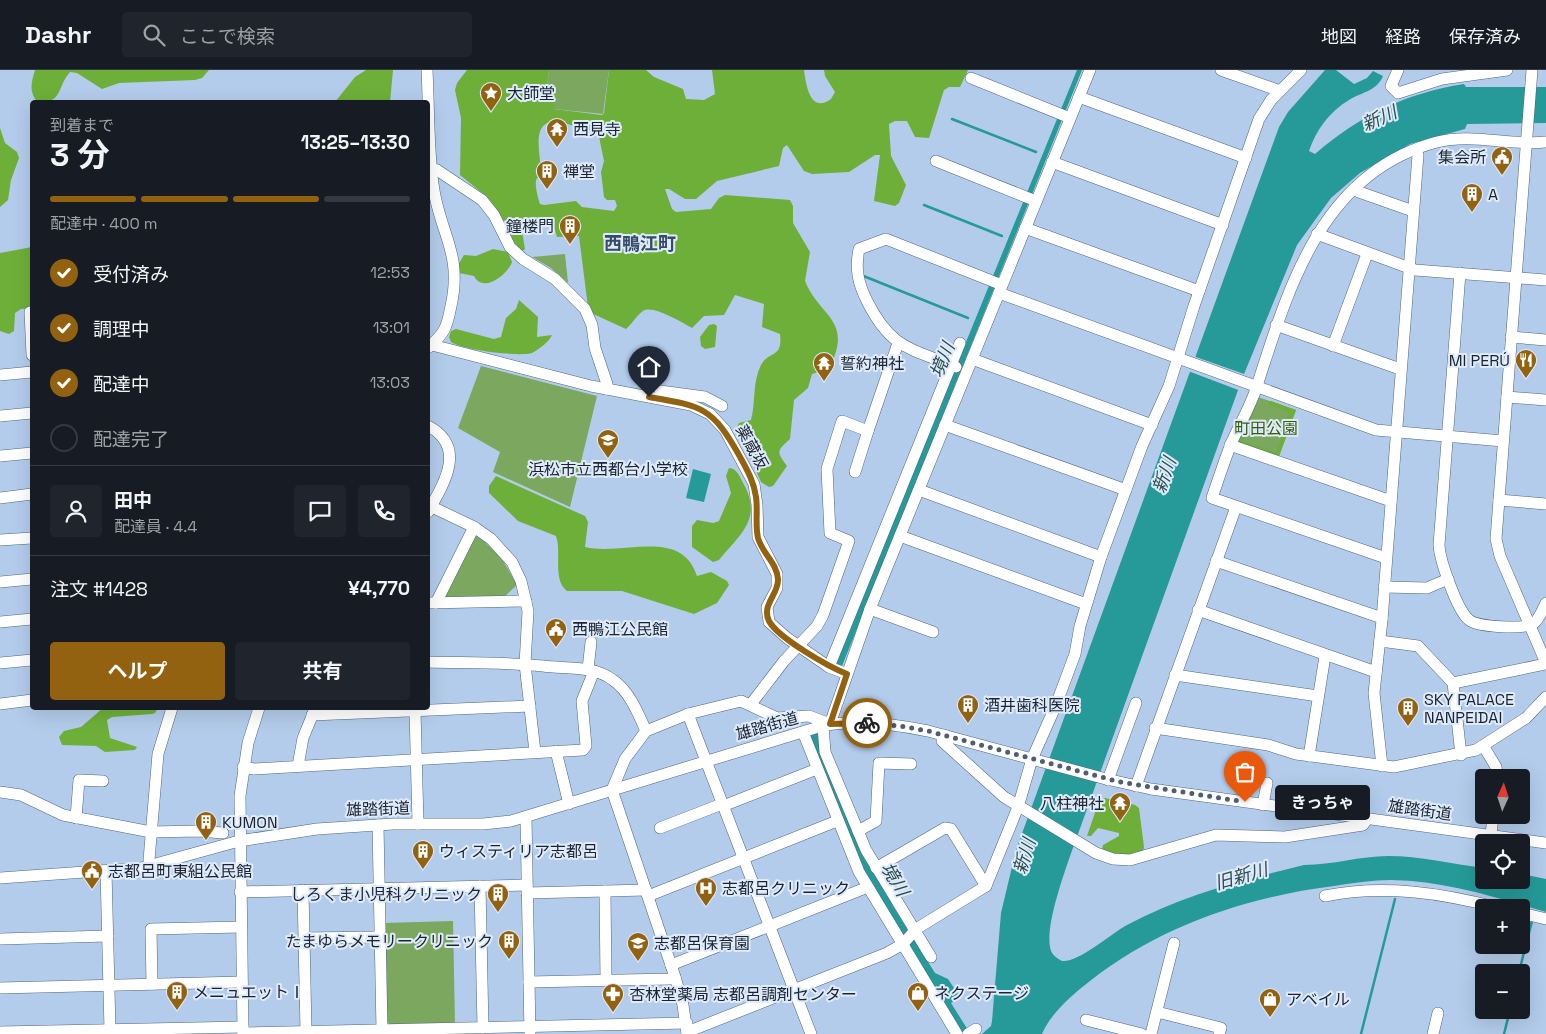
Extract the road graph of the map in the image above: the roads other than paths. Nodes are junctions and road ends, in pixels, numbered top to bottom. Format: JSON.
{"nodes":[{"id":1,"x":428,"y":70,"type":"edge"},
{"id":2,"x":1090,"y":70,"type":"edge"},
{"id":3,"x":1221,"y":70,"type":"edge"},
{"id":4,"x":1301,"y":70,"type":"edge"},
{"id":5,"x":1398,"y":70,"type":"edge"},
{"id":6,"x":1507,"y":70,"type":"edge"},
{"id":7,"x":1532,"y":74,"type":"edge"},
{"id":8,"x":971,"y":78,"type":"dead end"},
{"id":9,"x":1280,"y":91,"type":"junction"},
{"id":10,"x":1079,"y":97,"type":"junction"},
{"id":11,"x":429,"y":100,"type":"edge"},
{"id":12,"x":1064,"y":116,"type":"junction"},
{"id":13,"x":430,"y":120,"type":"edge"},
{"id":14,"x":1527,"y":138,"type":"junction"},
{"id":15,"x":1546,"y":142,"type":"edge"},
{"id":16,"x":1415,"y":150,"type":"junction"},
{"id":17,"x":1246,"y":158,"type":"junction"},
{"id":18,"x":936,"y":161,"type":"dead end"},
{"id":19,"x":1052,"y":162,"type":"junction"},
{"id":20,"x":432,"y":169,"type":"junction"},
{"id":21,"x":1355,"y":188,"type":"junction"},
{"id":22,"x":1030,"y":199,"type":"junction"},
{"id":23,"x":1413,"y":211,"type":"junction"},
{"id":24,"x":1223,"y":225,"type":"junction"},
{"id":25,"x":1025,"y":228,"type":"junction"},
{"id":26,"x":1317,"y":234,"type":"junction"},
{"id":27,"x":1367,"y":254,"type":"junction"},
{"id":28,"x":1409,"y":268,"type":"junction"},
{"id":29,"x":1460,"y":273,"type":"junction"},
{"id":30,"x":1516,"y":278,"type":"junction"},
{"id":31,"x":1546,"y":280,"type":"edge"},
{"id":32,"x":997,"y":286,"type":"junction"},
{"id":33,"x":1199,"y":291,"type":"junction"},
{"id":34,"x":1276,"y":325,"type":"junction"},
{"id":35,"x":1511,"y":337,"type":"junction"},
{"id":36,"x":1546,"y":340,"type":"edge"},
{"id":37,"x":898,"y":343,"type":"junction"},
{"id":38,"x":960,"y":343,"type":"dead end"},
{"id":39,"x":430,"y":345,"type":"edge"},
{"id":40,"x":430,"y":346,"type":"edge"},
{"id":41,"x":1333,"y":346,"type":"junction"},
{"id":42,"x":972,"y":359,"type":"junction"},
{"id":43,"x":1182,"y":360,"type":"junction"},
{"id":44,"x":959,"y":368,"type":"junction"},
{"id":45,"x":1400,"y":369,"type":"junction"},
{"id":46,"x":30,"y":372,"type":"edge"},
{"id":47,"x":0,"y":375,"type":"edge"},
{"id":48,"x":1252,"y":386,"type":"junction"},
{"id":49,"x":606,"y":389,"type":"junction"},
{"id":50,"x":647,"y":397,"type":"junction"},
{"id":51,"x":1507,"y":397,"type":"junction"},
{"id":52,"x":1546,"y":400,"type":"edge"},
{"id":53,"x":722,"y":406,"type":"dead end"},
{"id":54,"x":30,"y":413,"type":"edge"},
{"id":55,"x":0,"y":416,"type":"edge"},
{"id":56,"x":946,"y":424,"type":"junction"},
{"id":57,"x":1152,"y":425,"type":"junction"},
{"id":58,"x":430,"y":428,"type":"edge"},
{"id":59,"x":868,"y":431,"type":"junction"},
{"id":60,"x":1396,"y":433,"type":"junction"},
{"id":61,"x":1447,"y":437,"type":"junction"},
{"id":62,"x":1503,"y":441,"type":"junction"},
{"id":63,"x":1230,"y":445,"type":"junction"},
{"id":64,"x":30,"y":453,"type":"edge"},
{"id":65,"x":0,"y":456,"type":"edge"},
{"id":66,"x":855,"y":472,"type":"dead end"},
{"id":67,"x":919,"y":490,"type":"junction"},
{"id":68,"x":1126,"y":490,"type":"junction"},
{"id":69,"x":30,"y":494,"type":"edge"},
{"id":70,"x":0,"y":498,"type":"edge"},
{"id":71,"x":1499,"y":500,"type":"junction"},
{"id":72,"x":1391,"y":501,"type":"junction"},
{"id":73,"x":1546,"y":504,"type":"edge"},
{"id":74,"x":430,"y":506,"type":"edge"},
{"id":75,"x":1236,"y":507,"type":"junction"},
{"id":76,"x":430,"y":508,"type":"edge"},
{"id":77,"x":474,"y":527,"type":"junction"},
{"id":78,"x":900,"y":536,"type":"junction"},
{"id":79,"x":30,"y":538,"type":"edge"},
{"id":80,"x":0,"y":540,"type":"edge"},
{"id":81,"x":1101,"y":556,"type":"junction"},
{"id":82,"x":1386,"y":558,"type":"junction"},
{"id":83,"x":1216,"y":561,"type":"junction"},
{"id":84,"x":30,"y":579,"type":"edge"},
{"id":85,"x":1448,"y":579,"type":"junction"},
{"id":86,"x":0,"y":582,"type":"edge"},
{"id":87,"x":1384,"y":587,"type":"junction"},
{"id":88,"x":526,"y":601,"type":"junction"},
{"id":89,"x":432,"y":603,"type":"edge"},
{"id":90,"x":1086,"y":604,"type":"junction"},
{"id":91,"x":1546,"y":604,"type":"edge"},
{"id":92,"x":870,"y":609,"type":"junction"},
{"id":93,"x":1198,"y":610,"type":"junction"},
{"id":94,"x":1382,"y":618,"type":"junction"},
{"id":95,"x":30,"y":619,"type":"edge"},
{"id":96,"x":0,"y":622,"type":"edge"},
{"id":97,"x":1529,"y":625,"type":"junction"},
{"id":98,"x":933,"y":632,"type":"dead end"},
{"id":99,"x":1380,"y":641,"type":"junction"},
{"id":100,"x":591,"y":642,"type":"dead end"},
{"id":101,"x":798,"y":646,"type":"junction"},
{"id":102,"x":1325,"y":656,"type":"junction"},
{"id":103,"x":30,"y":660,"type":"edge"},
{"id":104,"x":430,"y":662,"type":"edge"},
{"id":105,"x":0,"y":663,"type":"edge"},
{"id":106,"x":526,"y":664,"type":"junction"},
{"id":107,"x":1546,"y":664,"type":"edge"},
{"id":108,"x":829,"y":667,"type":"junction"},
{"id":109,"x":591,"y":670,"type":"junction"},
{"id":110,"x":1376,"y":672,"type":"junction"},
{"id":111,"x":847,"y":674,"type":"junction"},
{"id":112,"x":1175,"y":675,"type":"junction"},
{"id":113,"x":1453,"y":683,"type":"junction"},
{"id":114,"x":1318,"y":696,"type":"junction"},
{"id":115,"x":1546,"y":697,"type":"edge"},
{"id":116,"x":30,"y":700,"type":"edge"},
{"id":117,"x":1136,"y":703,"type":"dead end"},
{"id":118,"x":0,"y":704,"type":"edge"},
{"id":119,"x":751,"y":704,"type":"junction"},
{"id":120,"x":530,"y":706,"type":"junction"},
{"id":121,"x":171,"y":710,"type":"edge"},
{"id":122,"x":258,"y":710,"type":"edge"},
{"id":123,"x":314,"y":711,"type":"edge"},
{"id":124,"x":415,"y":711,"type":"junction"},
{"id":125,"x":688,"y":714,"type":"junction"},
{"id":126,"x":818,"y":728,"type":"junction"},
{"id":127,"x":1155,"y":728,"type":"junction"},
{"id":128,"x":646,"y":731,"type":"junction"},
{"id":129,"x":944,"y":735,"type":"junction"},
{"id":130,"x":1484,"y":746,"type":"junction"},
{"id":131,"x":556,"y":751,"type":"junction"},
{"id":132,"x":535,"y":752,"type":"junction"},
{"id":133,"x":1461,"y":755,"type":"junction"},
{"id":134,"x":1310,"y":756,"type":"junction"},
{"id":135,"x":416,"y":759,"type":"junction"},
{"id":136,"x":1036,"y":760,"type":"junction"},
{"id":137,"x":706,"y":761,"type":"junction"},
{"id":138,"x":911,"y":764,"type":"dead end"},
{"id":139,"x":298,"y":766,"type":"junction"},
{"id":140,"x":1382,"y":766,"type":"junction"},
{"id":141,"x":243,"y":767,"type":"junction"},
{"id":142,"x":817,"y":769,"type":"junction"},
{"id":143,"x":1496,"y":769,"type":"edge"},
{"id":144,"x":1107,"y":779,"type":"junction"},
{"id":145,"x":103,"y":781,"type":"dead end"},
{"id":146,"x":1267,"y":783,"type":"dead end"},
{"id":147,"x":1136,"y":786,"type":"junction"},
{"id":148,"x":612,"y":790,"type":"junction"},
{"id":149,"x":0,"y":792,"type":"edge"},
{"id":150,"x":569,"y":804,"type":"junction"},
{"id":151,"x":722,"y":805,"type":"junction"},
{"id":152,"x":1264,"y":805,"type":"junction"},
{"id":153,"x":1021,"y":808,"type":"junction"},
{"id":154,"x":76,"y":818,"type":"junction"},
{"id":155,"x":526,"y":818,"type":"junction"},
{"id":156,"x":1366,"y":819,"type":"junction"},
{"id":157,"x":837,"y":821,"type":"junction"},
{"id":158,"x":378,"y":824,"type":"junction"},
{"id":159,"x":418,"y":824,"type":"junction"},
{"id":160,"x":660,"y":828,"type":"dead end"},
{"id":161,"x":858,"y":831,"type":"junction"},
{"id":162,"x":152,"y":832,"type":"junction"},
{"id":163,"x":1476,"y":834,"type":"edge"},
{"id":164,"x":220,"y":836,"type":"dead end"},
{"id":165,"x":239,"y":841,"type":"junction"},
{"id":166,"x":1530,"y":841,"type":"edge"},
{"id":167,"x":1546,"y":843,"type":"edge"},
{"id":168,"x":742,"y":858,"type":"junction"},
{"id":169,"x":151,"y":866,"type":"junction"},
{"id":170,"x":876,"y":868,"type":"junction"},
{"id":171,"x":106,"y":871,"type":"junction"},
{"id":172,"x":0,"y":878,"type":"edge"},
{"id":173,"x":480,"y":886,"type":"junction"},
{"id":174,"x":986,"y":886,"type":"junction"},
{"id":175,"x":868,"y":887,"type":"junction"},
{"id":176,"x":379,"y":888,"type":"junction"},
{"id":177,"x":527,"y":889,"type":"junction"},
{"id":178,"x":303,"y":890,"type":"junction"},
{"id":179,"x":604,"y":891,"type":"junction"},
{"id":180,"x":240,"y":892,"type":"junction"},
{"id":181,"x":647,"y":893,"type":"junction"},
{"id":182,"x":1325,"y":896,"type":"dead end"},
{"id":183,"x":1475,"y":903,"type":"edge"},
{"id":184,"x":1530,"y":915,"type":"edge"},
{"id":185,"x":1546,"y":919,"type":"edge"},
{"id":186,"x":769,"y":926,"type":"junction"},
{"id":187,"x":241,"y":927,"type":"junction"},
{"id":188,"x":914,"y":932,"type":"junction"},
{"id":189,"x":108,"y":936,"type":"junction"},
{"id":190,"x":380,"y":937,"type":"junction"},
{"id":191,"x":304,"y":938,"type":"junction"},
{"id":192,"x":0,"y":939,"type":"edge"},
{"id":193,"x":1174,"y":943,"type":"dead end"},
{"id":194,"x":903,"y":944,"type":"junction"},
{"id":195,"x":930,"y":958,"type":"dead end"},
{"id":196,"x":671,"y":965,"type":"junction"},
{"id":197,"x":676,"y":977,"type":"junction"},
{"id":198,"x":606,"y":980,"type":"junction"},
{"id":199,"x":242,"y":982,"type":"junction"},
{"id":200,"x":529,"y":982,"type":"junction"},
{"id":201,"x":152,"y":984,"type":"junction"},
{"id":202,"x":109,"y":985,"type":"junction"},
{"id":203,"x":0,"y":988,"type":"edge"},
{"id":204,"x":794,"y":990,"type":"junction"},
{"id":205,"x":1157,"y":1012,"type":"junction"},
{"id":206,"x":1438,"y":1014,"type":"dead end"},
{"id":207,"x":1086,"y":1020,"type":"dead end"},
{"id":208,"x":483,"y":1028,"type":"junction"},
{"id":209,"x":382,"y":1030,"type":"junction"},
{"id":210,"x":530,"y":1030,"type":"edge"},
{"id":211,"x":687,"y":1030,"type":"edge"},
{"id":212,"x":112,"y":1031,"type":"edge"},
{"id":213,"x":243,"y":1031,"type":"edge"},
{"id":214,"x":0,"y":1032,"type":"edge"},
{"id":215,"x":306,"y":1032,"type":"junction"},
{"id":216,"x":811,"y":1034,"type":"edge"},
{"id":217,"x":957,"y":1034,"type":"edge"},
{"id":218,"x":1142,"y":1034,"type":"edge"},
{"id":219,"x":1151,"y":1034,"type":"edge"},
{"id":220,"x":1219,"y":1034,"type":"edge"},
{"id":221,"x":1433,"y":1034,"type":"edge"}],
"edges":[{"from":1,"to":11,"type":"street"},
{"from":2,"to":10,"type":"street"},
{"from":3,"to":9,"type":"street"},
{"from":4,"to":9,"type":"street"},
{"from":5,"to":6,"type":"street"},
{"from":7,"to":14,"type":"street"},
{"from":8,"to":12,"type":"street"},
{"from":9,"to":17,"type":"street"},
{"from":10,"to":12,"type":"street"},
{"from":10,"to":17,"type":"street"},
{"from":12,"to":19,"type":"street"},
{"from":13,"to":20,"type":"street"},
{"from":14,"to":15,"type":"street"},
{"from":14,"to":16,"type":"street"},
{"from":14,"to":30,"type":"street"},
{"from":16,"to":21,"type":"street"},
{"from":16,"to":23,"type":"street"},
{"from":17,"to":24,"type":"street"},
{"from":18,"to":22,"type":"street"},
{"from":19,"to":22,"type":"street"},
{"from":19,"to":24,"type":"street"},
{"from":20,"to":39,"type":"street"},
{"from":20,"to":49,"type":"street"},
{"from":21,"to":23,"type":"street"},
{"from":21,"to":26,"type":"street"},
{"from":22,"to":25,"type":"street"},
{"from":23,"to":28,"type":"street"},
{"from":24,"to":33,"type":"street"},
{"from":25,"to":32,"type":"street"},
{"from":25,"to":33,"type":"street"},
{"from":26,"to":27,"type":"street"},
{"from":26,"to":34,"type":"street"},
{"from":27,"to":28,"type":"street"},
{"from":27,"to":41,"type":"street"},
{"from":28,"to":29,"type":"street"},
{"from":28,"to":45,"type":"street"},
{"from":29,"to":30,"type":"street"},
{"from":29,"to":61,"type":"street"},
{"from":30,"to":31,"type":"street"},
{"from":30,"to":35,"type":"street"},
{"from":32,"to":37,"type":"street"},
{"from":32,"to":42,"type":"street"},
{"from":32,"to":43,"type":"street"},
{"from":33,"to":43,"type":"street"},
{"from":34,"to":41,"type":"street"},
{"from":34,"to":48,"type":"street"},
{"from":35,"to":36,"type":"street"},
{"from":35,"to":51,"type":"street"},
{"from":37,"to":44,"type":"street"},
{"from":37,"to":59,"type":"street"},
{"from":38,"to":44,"type":"street"},
{"from":40,"to":49,"type":"street","name":"薬蔵坂"},
{"from":41,"to":45,"type":"street"},
{"from":42,"to":44,"type":"street"},
{"from":42,"to":57,"type":"street"},
{"from":43,"to":48,"type":"street"},
{"from":43,"to":57,"type":"street"},
{"from":44,"to":56,"type":"street"},
{"from":44,"to":108,"type":"street"},
{"from":45,"to":60,"type":"street"},
{"from":46,"to":47,"type":"street"},
{"from":48,"to":60,"type":"street"},
{"from":48,"to":63,"type":"street"},
{"from":49,"to":50,"type":"street","name":"薬蔵坂"},
{"from":50,"to":53,"type":"street"},
{"from":50,"to":101,"type":"street","name":"薬蔵坂"},
{"from":51,"to":52,"type":"street"},
{"from":51,"to":62,"type":"street"},
{"from":54,"to":55,"type":"street"},
{"from":56,"to":67,"type":"street"},
{"from":56,"to":68,"type":"street"},
{"from":57,"to":68,"type":"street"},
{"from":58,"to":74,"type":"street"},
{"from":59,"to":66,"type":"street"},
{"from":59,"to":101,"type":"street"},
{"from":60,"to":61,"type":"street"},
{"from":60,"to":72,"type":"street"},
{"from":61,"to":62,"type":"street"},
{"from":61,"to":85,"type":"street"},
{"from":62,"to":71,"type":"street"},
{"from":63,"to":72,"type":"street"},
{"from":63,"to":75,"type":"street"},
{"from":64,"to":65,"type":"street"},
{"from":67,"to":78,"type":"street"},
{"from":67,"to":81,"type":"street"},
{"from":68,"to":81,"type":"street"},
{"from":69,"to":70,"type":"street"},
{"from":71,"to":73,"type":"street"},
{"from":71,"to":97,"type":"street"},
{"from":72,"to":82,"type":"street"},
{"from":75,"to":82,"type":"street"},
{"from":75,"to":83,"type":"street"},
{"from":76,"to":77,"type":"street"},
{"from":77,"to":88,"type":"street"},
{"from":77,"to":89,"type":"street"},
{"from":78,"to":90,"type":"street"},
{"from":78,"to":92,"type":"street"},
{"from":79,"to":80,"type":"street"},
{"from":81,"to":90,"type":"street"},
{"from":82,"to":87,"type":"street"},
{"from":83,"to":93,"type":"street"},
{"from":83,"to":94,"type":"street"},
{"from":84,"to":86,"type":"street"},
{"from":85,"to":87,"type":"street"},
{"from":85,"to":97,"type":"street"},
{"from":87,"to":94,"type":"street"},
{"from":88,"to":89,"type":"street"},
{"from":88,"to":106,"type":"street"},
{"from":90,"to":136,"type":"street"},
{"from":91,"to":97,"type":"street"},
{"from":92,"to":98,"type":"street"},
{"from":92,"to":111,"type":"street"},
{"from":93,"to":102,"type":"street"},
{"from":93,"to":112,"type":"street"},
{"from":94,"to":99,"type":"street"},
{"from":95,"to":96,"type":"street"},
{"from":97,"to":107,"type":"street"},
{"from":99,"to":110,"type":"street"},
{"from":99,"to":113,"type":"street"},
{"from":100,"to":109,"type":"street"},
{"from":101,"to":108,"type":"street"},
{"from":101,"to":119,"type":"street"},
{"from":102,"to":110,"type":"street"},
{"from":102,"to":114,"type":"street"},
{"from":103,"to":105,"type":"street"},
{"from":104,"to":106,"type":"street"},
{"from":106,"to":109,"type":"street"},
{"from":106,"to":120,"type":"street"},
{"from":107,"to":113,"type":"street"},
{"from":108,"to":111,"type":"street"},
{"from":109,"to":128,"type":"street"},
{"from":109,"to":131,"type":"street"},
{"from":110,"to":140,"type":"street"},
{"from":111,"to":126,"type":"street"},
{"from":112,"to":114,"type":"street"},
{"from":112,"to":127,"type":"street"},
{"from":113,"to":133,"type":"street"},
{"from":114,"to":134,"type":"street"},
{"from":115,"to":130,"type":"street"},
{"from":116,"to":118,"type":"street"},
{"from":117,"to":144,"type":"street"},
{"from":119,"to":125,"type":"street"},
{"from":119,"to":126,"type":"street"},
{"from":120,"to":124,"type":"street"},
{"from":120,"to":132,"type":"street"},
{"from":121,"to":162,"type":"street"},
{"from":122,"to":141,"type":"street"},
{"from":123,"to":124,"type":"street"},
{"from":123,"to":139,"type":"street"},
{"from":124,"to":135,"type":"street"},
{"from":125,"to":128,"type":"street"},
{"from":125,"to":137,"type":"street"},
{"from":126,"to":129,"type":"street","name":"雄踏街道"},
{"from":126,"to":137,"type":"street","name":"雄踏街道"},
{"from":126,"to":142,"type":"street"},
{"from":126,"to":161,"type":"street"},
{"from":127,"to":134,"type":"street"},
{"from":127,"to":147,"type":"street"},
{"from":128,"to":148,"type":"street"},
{"from":129,"to":136,"type":"street","name":"雄踏街道"},
{"from":129,"to":153,"type":"street"},
{"from":130,"to":133,"type":"street"},
{"from":130,"to":143,"type":"street"},
{"from":131,"to":132,"type":"street"},
{"from":131,"to":150,"type":"street"},
{"from":132,"to":135,"type":"street"},
{"from":133,"to":140,"type":"street"},
{"from":134,"to":140,"type":"street"},
{"from":135,"to":139,"type":"street"},
{"from":135,"to":159,"type":"street"},
{"from":136,"to":144,"type":"street","name":"雄踏街道"},
{"from":136,"to":153,"type":"street"},
{"from":137,"to":148,"type":"street","name":"雄踏街道"},
{"from":137,"to":151,"type":"street"},
{"from":138,"to":161,"type":"street"},
{"from":139,"to":141,"type":"street"},
{"from":141,"to":165,"type":"street"},
{"from":142,"to":151,"type":"street"},
{"from":142,"to":157,"type":"street"},
{"from":144,"to":147,"type":"street","name":"雄踏街道"},
{"from":145,"to":154,"type":"street"},
{"from":146,"to":152,"type":"street"},
{"from":147,"to":152,"type":"street","name":"雄踏街道"},
{"from":148,"to":150,"type":"street","name":"雄踏街道"},
{"from":148,"to":181,"type":"street"},
{"from":149,"to":154,"type":"street"},
{"from":150,"to":155,"type":"street","name":"雄踏街道"},
{"from":151,"to":160,"type":"street"},
{"from":151,"to":168,"type":"street"},
{"from":152,"to":156,"type":"street","name":"雄踏街道"},
{"from":153,"to":156,"type":"street"},
{"from":153,"to":174,"type":"street"},
{"from":154,"to":162,"type":"street"},
{"from":155,"to":159,"type":"street","name":"雄踏街道"},
{"from":155,"to":177,"type":"street"},
{"from":156,"to":163,"type":"street","name":"雄踏街道"},
{"from":157,"to":168,"type":"street"},
{"from":157,"to":175,"type":"street"},
{"from":158,"to":159,"type":"street","name":"雄踏街道"},
{"from":158,"to":165,"type":"street","name":"雄踏街道"},
{"from":158,"to":176,"type":"street"},
{"from":161,"to":170,"type":"street"},
{"from":162,"to":164,"type":"street"},
{"from":162,"to":169,"type":"street"},
{"from":165,"to":169,"type":"street","name":"雄踏街道"},
{"from":165,"to":180,"type":"street"},
{"from":166,"to":167,"type":"street","name":"雄踏街道"},
{"from":168,"to":181,"type":"street"},
{"from":168,"to":186,"type":"street"},
{"from":169,"to":171,"type":"street","name":"雄踏街道"},
{"from":170,"to":174,"type":"street"},
{"from":170,"to":188,"type":"street"},
{"from":171,"to":172,"type":"street","name":"雄踏街道"},
{"from":171,"to":189,"type":"street"},
{"from":173,"to":176,"type":"street"},
{"from":173,"to":177,"type":"street"},
{"from":173,"to":208,"type":"street"},
{"from":174,"to":188,"type":"street"},
{"from":175,"to":186,"type":"street"},
{"from":175,"to":194,"type":"street"},
{"from":176,"to":178,"type":"street"},
{"from":176,"to":190,"type":"street"},
{"from":177,"to":179,"type":"street"},
{"from":177,"to":200,"type":"street"},
{"from":178,"to":180,"type":"street"},
{"from":178,"to":191,"type":"street"},
{"from":179,"to":181,"type":"street"},
{"from":179,"to":198,"type":"street"},
{"from":180,"to":187,"type":"street"},
{"from":181,"to":196,"type":"street"},
{"from":182,"to":183,"type":"street"},
{"from":184,"to":185,"type":"street"},
{"from":186,"to":196,"type":"street"},
{"from":186,"to":204,"type":"street"},
{"from":187,"to":199,"type":"street"},
{"from":187,"to":201,"type":"street"},
{"from":188,"to":194,"type":"street"},
{"from":188,"to":195,"type":"street"},
{"from":189,"to":192,"type":"street"},
{"from":189,"to":202,"type":"street"},
{"from":190,"to":191,"type":"street"},
{"from":190,"to":209,"type":"street"},
{"from":191,"to":215,"type":"street"},
{"from":193,"to":205,"type":"street"},
{"from":194,"to":204,"type":"street"},
{"from":194,"to":217,"type":"street"},
{"from":196,"to":197,"type":"street"},
{"from":197,"to":198,"type":"street"},
{"from":197,"to":211,"type":"street"},
{"from":198,"to":200,"type":"street"},
{"from":199,"to":201,"type":"street"},
{"from":199,"to":213,"type":"street"},
{"from":200,"to":210,"type":"street"},
{"from":201,"to":202,"type":"street"},
{"from":202,"to":203,"type":"street"},
{"from":202,"to":212,"type":"street"},
{"from":204,"to":211,"type":"street"},
{"from":204,"to":216,"type":"street"},
{"from":205,"to":219,"type":"street"},
{"from":205,"to":220,"type":"street"},
{"from":206,"to":221,"type":"street"},
{"from":207,"to":218,"type":"street"},
{"from":208,"to":209,"type":"street"},
{"from":208,"to":210,"type":"street"},
{"from":209,"to":215,"type":"street"},
{"from":210,"to":211,"type":"street"},
{"from":212,"to":213,"type":"street"},
{"from":212,"to":214,"type":"street"},
{"from":213,"to":215,"type":"street"}]}
